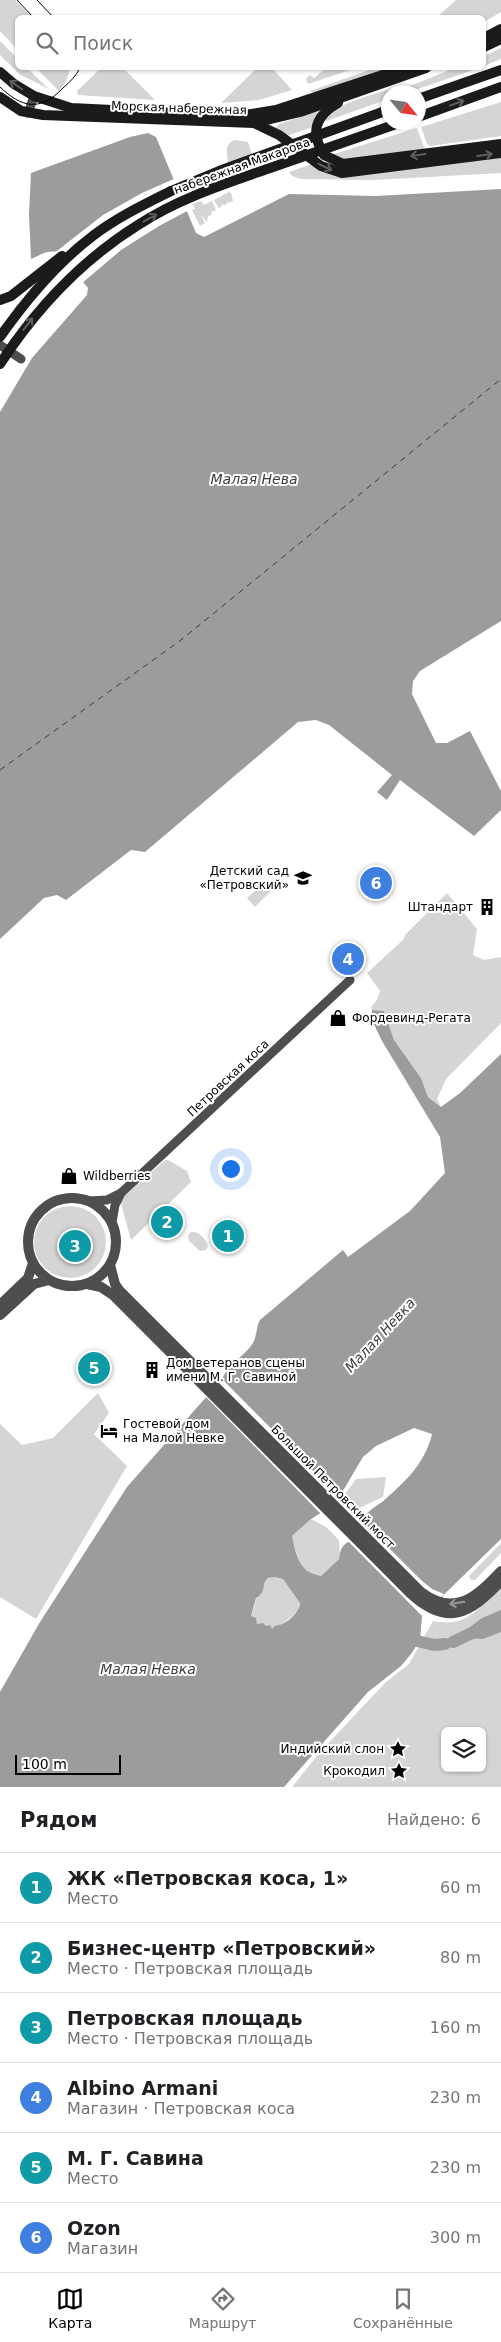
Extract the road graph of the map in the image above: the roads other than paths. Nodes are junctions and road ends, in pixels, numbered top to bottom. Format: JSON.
{"nodes":[{"id":1,"x":501,"y":29,"type":"edge"},
{"id":2,"x":486,"y":37,"type":"edge"},
{"id":3,"x":501,"y":39,"type":"edge"},
{"id":4,"x":486,"y":46,"type":"edge"},
{"id":5,"x":398,"y":70,"type":"edge"},
{"id":6,"x":420,"y":70,"type":"edge"},
{"id":7,"x":501,"y":70,"type":"edge"},
{"id":8,"x":0,"y":72,"type":"edge"},
{"id":9,"x":501,"y":87,"type":"edge"},
{"id":10,"x":501,"y":93,"type":"edge"},
{"id":11,"x":351,"y":94,"type":"junction"},
{"id":12,"x":479,"y":95,"type":"junction"},
{"id":13,"x":34,"y":96,"type":"junction"},
{"id":14,"x":426,"y":96,"type":"edge"},
{"id":15,"x":0,"y":97,"type":"edge"},
{"id":16,"x":28,"y":113,"type":"junction"},
{"id":17,"x":381,"y":113,"type":"edge"},
{"id":18,"x":426,"y":114,"type":"edge"},
{"id":19,"x":254,"y":123,"type":"junction"},
{"id":20,"x":381,"y":129,"type":"edge"},
{"id":21,"x":501,"y":144,"type":"edge"},
{"id":22,"x":501,"y":153,"type":"edge"},
{"id":23,"x":94,"y":235,"type":"junction"},
{"id":24,"x":0,"y":300,"type":"edge"},
{"id":25,"x":0,"y":336,"type":"edge"},
{"id":26,"x":0,"y":345,"type":"edge"},
{"id":27,"x":21,"y":359,"type":"dead end"},
{"id":28,"x":0,"y":364,"type":"edge"},
{"id":29,"x":350,"y":980,"type":"dead end"},
{"id":30,"x":121,"y":1193,"type":"junction"},
{"id":31,"x":89,"y":1201,"type":"junction"},
{"id":32,"x":112,"y":1222,"type":"junction"},
{"id":33,"x":33,"y":1263,"type":"junction"},
{"id":34,"x":110,"y":1265,"type":"junction"},
{"id":35,"x":49,"y":1280,"type":"junction"},
{"id":36,"x":87,"y":1284,"type":"junction"},
{"id":37,"x":0,"y":1305,"type":"edge"},
{"id":38,"x":0,"y":1315,"type":"edge"},
{"id":39,"x":213,"y":1388,"type":"junction"},
{"id":40,"x":501,"y":1570,"type":"edge"},
{"id":41,"x":501,"y":1581,"type":"edge"},
{"id":42,"x":433,"y":1605,"type":"junction"}],
"edges":[{"from":1,"to":2,"type":"main road"},
{"from":3,"to":4,"type":"main road"},
{"from":5,"to":13,"type":"main road","name":"Морская набережная"},
{"from":6,"to":11,"type":"main road","name":"Морская набережная"},
{"from":7,"to":14,"type":"main road"},
{"from":13,"to":8,"type":"main road","name":"Морская набережная","one_way":true},
{"from":9,"to":12,"type":"main road"},
{"from":10,"to":12,"type":"main road"},
{"from":11,"to":19,"type":"main road","name":"Морская набережная"},
{"from":21,"to":11,"type":"main road","one_way":true},
{"from":18,"to":12,"type":"main road","one_way":true},
{"from":13,"to":16,"type":"street"},
{"from":15,"to":16,"type":"main road"},
{"from":16,"to":19,"type":"main road","name":"Морская набережная"},
{"from":17,"to":23,"type":"main road","name":"набережная Макарова","bridge":true},
{"from":19,"to":22,"type":"main road","one_way":true},
{"from":28,"to":20,"type":"main road","name":"набережная Макарова","one_way":true,"bridge":true},
{"from":23,"to":24,"type":"main road"},
{"from":23,"to":25,"type":"main road","name":"набережная Макарова"},
{"from":26,"to":27,"type":"street"},
{"from":29,"to":30,"type":"street","name":"Петровская коса"},
{"from":30,"to":31,"type":"street","name":"Петровская коса"},
{"from":30,"to":32,"type":"street","name":"Петровская коса"},
{"from":31,"to":32,"type":"street"},
{"from":31,"to":33,"type":"street"},
{"from":32,"to":34,"type":"street"},
{"from":33,"to":35,"type":"street"},
{"from":33,"to":37,"type":"street"},
{"from":34,"to":36,"type":"street"},
{"from":34,"to":39,"type":"street"},
{"from":35,"to":36,"type":"street"},
{"from":35,"to":38,"type":"street"},
{"from":36,"to":39,"type":"street"},
{"from":39,"to":42,"type":"street","name":"Большой Петровский мост"},
{"from":40,"to":42,"type":"street","one_way":true},
{"from":41,"to":42,"type":"street"}]}
